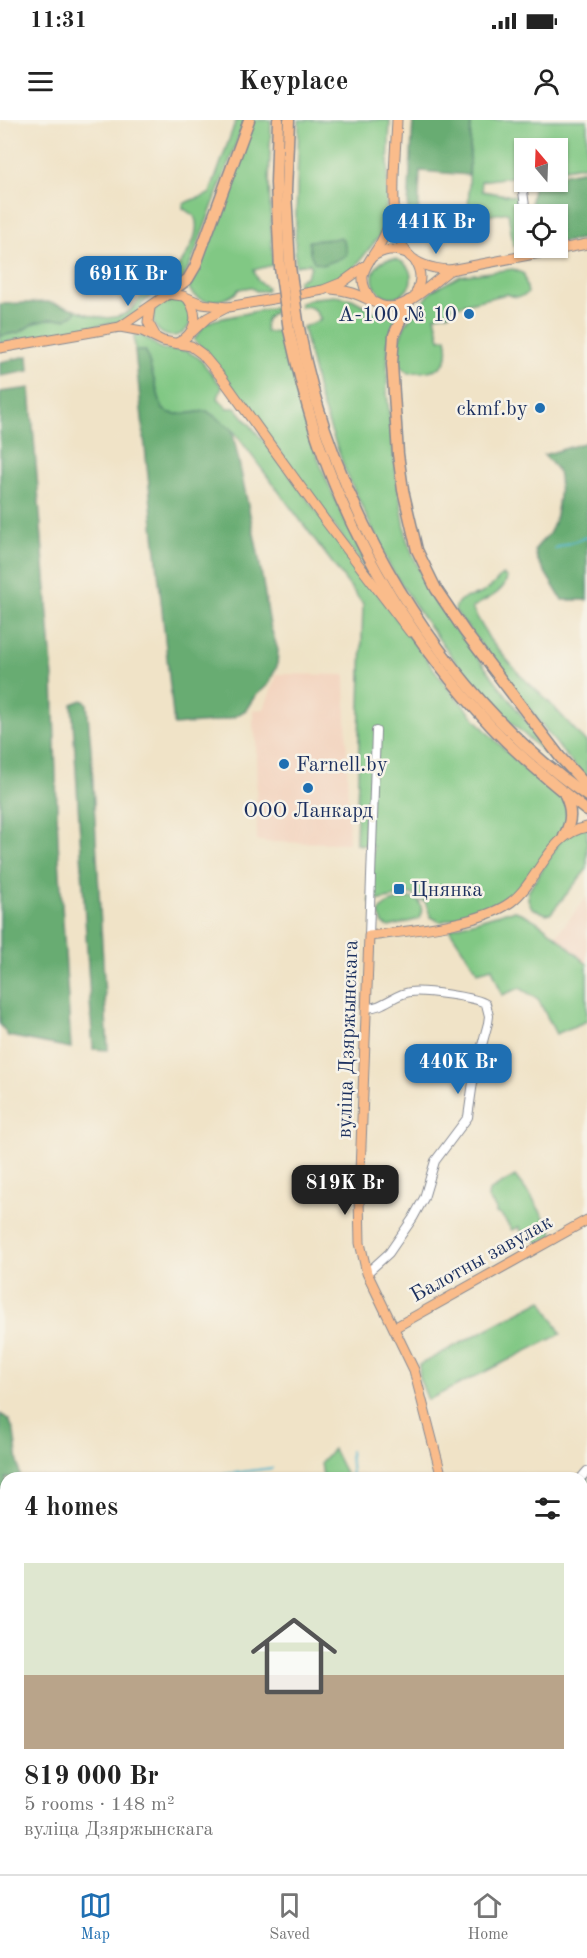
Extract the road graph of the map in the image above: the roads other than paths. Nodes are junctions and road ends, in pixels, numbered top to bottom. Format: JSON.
{"nodes":[{"id":1,"x":249,"y":120,"type":"edge"},
{"id":2,"x":278,"y":120,"type":"edge"},
{"id":3,"x":289,"y":120,"type":"edge"},
{"id":4,"x":397,"y":120,"type":"edge"},
{"id":5,"x":394,"y":214,"type":"junction"},
{"id":6,"x":587,"y":244,"type":"edge"},
{"id":7,"x":568,"y":246,"type":"edge"},
{"id":8,"x":407,"y":253,"type":"junction"},
{"id":9,"x":514,"y":255,"type":"edge"},
{"id":10,"x":415,"y":260,"type":"junction"},
{"id":11,"x":368,"y":262,"type":"junction"},
{"id":12,"x":285,"y":267,"type":"junction"},
{"id":13,"x":450,"y":270,"type":"junction"},
{"id":14,"x":326,"y":289,"type":"junction"},
{"id":15,"x":168,"y":294,"type":"junction"},
{"id":16,"x":412,"y":298,"type":"junction"},
{"id":17,"x":188,"y":299,"type":"junction"},
{"id":18,"x":372,"y":300,"type":"junction"},
{"id":19,"x":228,"y":307,"type":"junction"},
{"id":20,"x":150,"y":308,"type":"junction"},
{"id":21,"x":120,"y":327,"type":"junction"},
{"id":22,"x":294,"y":329,"type":"junction"},
{"id":23,"x":192,"y":332,"type":"junction"},
{"id":24,"x":156,"y":337,"type":"junction"},
{"id":25,"x":177,"y":343,"type":"junction"},
{"id":26,"x":0,"y":348,"type":"edge"},
{"id":27,"x":434,"y":658,"type":"junction"},
{"id":28,"x":376,"y":731,"type":"dead end"},
{"id":29,"x":587,"y":786,"type":"edge"},
{"id":30,"x":563,"y":792,"type":"junction"},
{"id":31,"x":587,"y":796,"type":"edge"},
{"id":32,"x":587,"y":811,"type":"edge"},
{"id":33,"x":587,"y":827,"type":"edge"},
{"id":34,"x":564,"y":836,"type":"junction"},
{"id":35,"x":369,"y":936,"type":"junction"},
{"id":36,"x":366,"y":1008,"type":"junction"},
{"id":37,"x":587,"y":1220,"type":"edge"},
{"id":38,"x":367,"y":1273,"type":"junction"},
{"id":39,"x":394,"y":1328,"type":"junction"},
{"id":40,"x":440,"y":1472,"type":"edge"}],
"edges":[{"from":1,"to":15,"type":"highway"},
{"from":2,"to":12,"type":"highway"},
{"from":3,"to":12,"type":"highway"},
{"from":4,"to":5,"type":"main road"},
{"from":5,"to":8,"type":"main road"},
{"from":5,"to":11,"type":"main road"},
{"from":6,"to":7,"type":"main road"},
{"from":8,"to":10,"type":"main road"},
{"from":8,"to":11,"type":"main road"},
{"from":9,"to":13,"type":"main road"},
{"from":10,"to":13,"type":"main road"},
{"from":10,"to":16,"type":"main road"},
{"from":11,"to":14,"type":"main road"},
{"from":11,"to":18,"type":"main road"},
{"from":12,"to":22,"type":"highway","bridge":true},
{"from":13,"to":16,"type":"main road"},
{"from":14,"to":18,"type":"main road"},
{"from":14,"to":19,"type":"main road"},
{"from":15,"to":17,"type":"main road"},
{"from":15,"to":20,"type":"main road"},
{"from":16,"to":18,"type":"main road"},
{"from":16,"to":29,"type":"highway"},
{"from":17,"to":19,"type":"main road"},
{"from":17,"to":23,"type":"main road"},
{"from":19,"to":23,"type":"main road"},
{"from":20,"to":21,"type":"main road"},
{"from":20,"to":24,"type":"main road"},
{"from":21,"to":24,"type":"main road"},
{"from":21,"to":26,"type":"main road"},
{"from":22,"to":27,"type":"highway"},
{"from":22,"to":31,"type":"highway"},
{"from":23,"to":25,"type":"main road"},
{"from":24,"to":25,"type":"main road"},
{"from":25,"to":27,"type":"main road"},
{"from":27,"to":30,"type":"highway"},
{"from":28,"to":35,"type":"street","name":"вуліца Дзяржынскага"},
{"from":30,"to":32,"type":"highway"},
{"from":30,"to":34,"type":"highway"},
{"from":33,"to":34,"type":"main road"},
{"from":34,"to":35,"type":"main road"},
{"from":35,"to":36,"type":"main road","name":"вуліца Дзяржынскага"},
{"from":36,"to":38,"type":"main road","name":"вуліца Дзяржынскага"},
{"from":36,"to":38,"type":"street"},
{"from":37,"to":39,"type":"main road","name":"Балотны завулак"},
{"from":38,"to":39,"type":"main road","name":"вуліца Дзяржынскага"},
{"from":39,"to":40,"type":"main road","name":"вуліца Дзяржынскага"}]}
